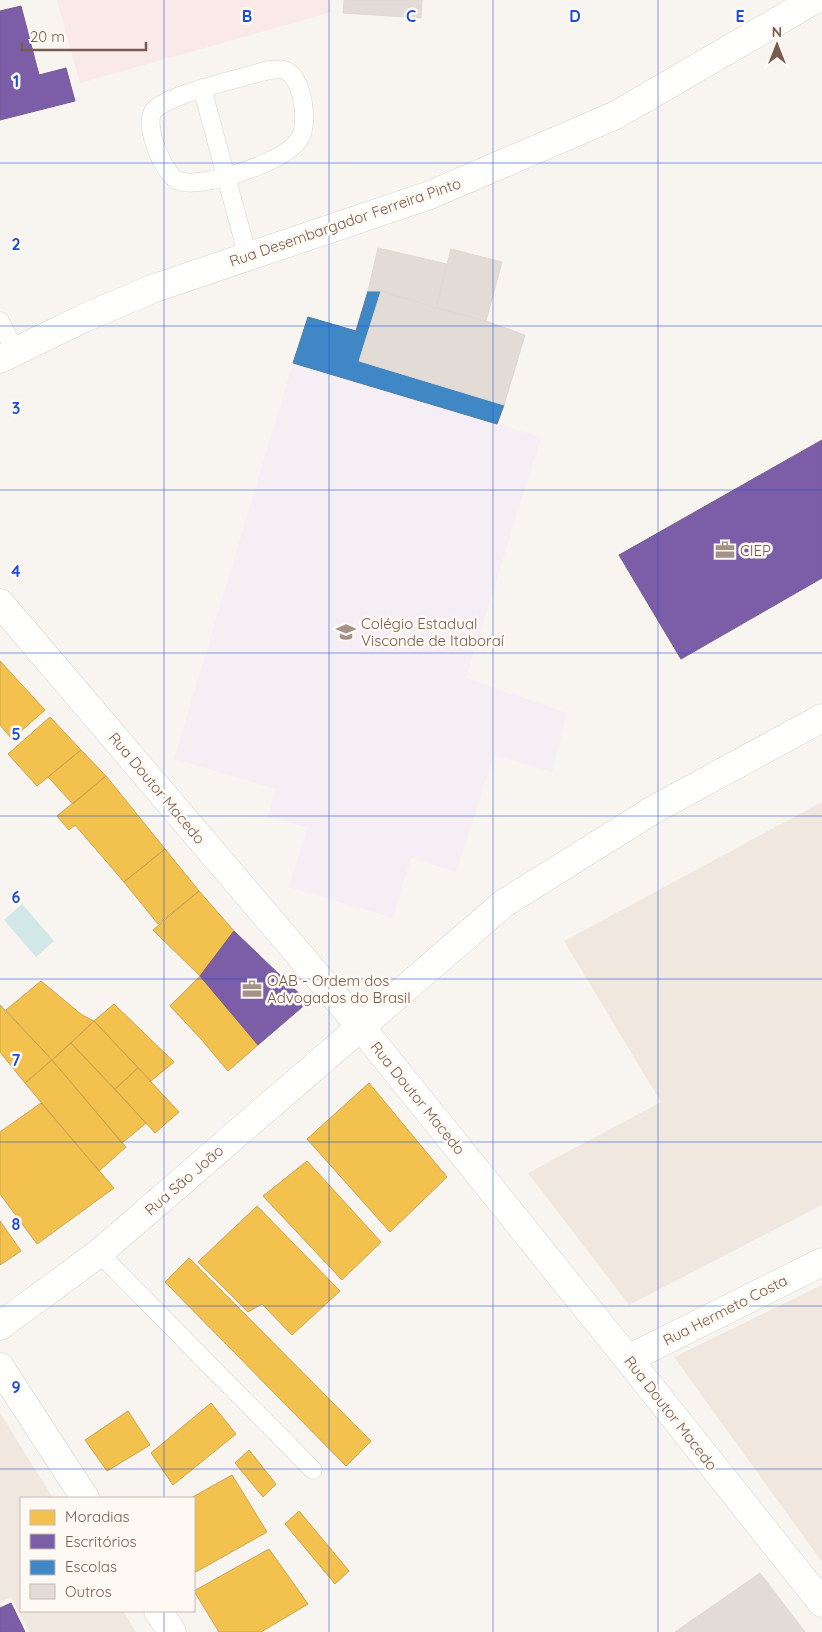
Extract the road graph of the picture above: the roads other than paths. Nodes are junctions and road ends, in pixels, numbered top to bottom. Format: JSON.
{"nodes":[{"id":1,"x":814,"y":0,"type":"edge"},
{"id":2,"x":202,"y":88,"type":"junction"},
{"id":3,"x":225,"y":177,"type":"junction"},
{"id":4,"x":248,"y":257,"type":"junction"},
{"id":5,"x":0,"y":321,"type":"edge"},
{"id":6,"x":7,"y":355,"type":"edge"},
{"id":7,"x":0,"y":603,"type":"edge"},
{"id":8,"x":822,"y":718,"type":"edge"},
{"id":9,"x":360,"y":1026,"type":"junction"},
{"id":10,"x":99,"y":1253,"type":"junction"},
{"id":11,"x":822,"y":1262,"type":"edge"},
{"id":12,"x":0,"y":1326,"type":"edge"},
{"id":13,"x":628,"y":1359,"type":"junction"},
{"id":14,"x":0,"y":1367,"type":"edge"},
{"id":15,"x":313,"y":1470,"type":"dead end"},
{"id":16,"x":84,"y":1497,"type":"edge"},
{"id":17,"x":822,"y":1603,"type":"edge"},
{"id":18,"x":159,"y":1612,"type":"edge"},
{"id":19,"x":172,"y":1632,"type":"edge"}],
"edges":[{"from":1,"to":4,"type":"street","name":"Rua Desembargador Ferreira Pinto"},
{"from":2,"to":3,"type":"lane"},
{"from":2,"to":3,"type":"lane"},
{"from":2,"to":3,"type":"lane"},
{"from":3,"to":4,"type":"lane"},
{"from":4,"to":6,"type":"street","name":"Rua Desembargador Ferreira Pinto"},
{"from":5,"to":6,"type":"lane"},
{"from":7,"to":9,"type":"street","name":"Rua Doutor Macedo"},
{"from":8,"to":9,"type":"street","name":"Rua São João"},
{"from":9,"to":10,"type":"street","name":"Rua São João"},
{"from":9,"to":13,"type":"street","name":"Rua Doutor Macedo"},
{"from":10,"to":12,"type":"street","name":"Rua São João"},
{"from":10,"to":15,"type":"lane"},
{"from":11,"to":13,"type":"street","name":"Rua Hermeto Costa"},
{"from":13,"to":17,"type":"street","name":"Rua Doutor Macedo"},
{"from":14,"to":16,"type":"street"},
{"from":18,"to":19,"type":"street"}]}
